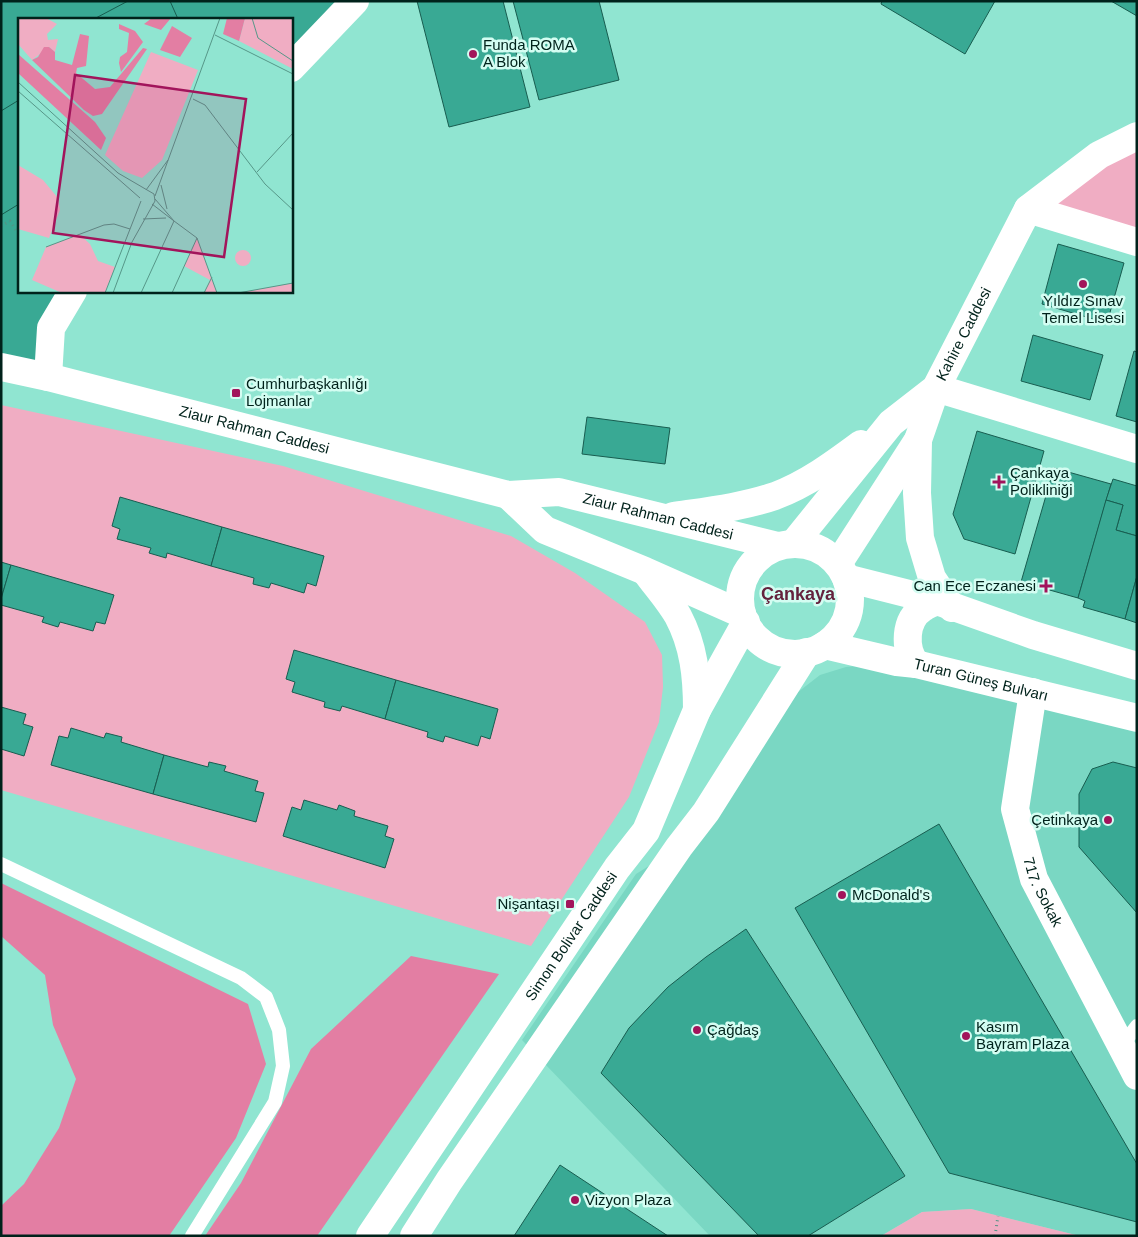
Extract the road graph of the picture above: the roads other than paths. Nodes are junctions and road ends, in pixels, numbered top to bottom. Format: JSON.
{"nodes":[{"id":1,"x":355,"y":1,"type":"edge"},
{"id":2,"x":292,"y":67,"type":"edge"},
{"id":3,"x":1137,"y":136,"type":"edge"},
{"id":4,"x":1028,"y":209,"type":"junction"},
{"id":5,"x":1137,"y":242,"type":"edge"},
{"id":6,"x":72,"y":292,"type":"edge"},
{"id":7,"x":1,"y":367,"type":"edge"},
{"id":8,"x":48,"y":377,"type":"junction"},
{"id":9,"x":936,"y":388,"type":"junction"},
{"id":10,"x":891,"y":423,"type":"junction"},
{"id":11,"x":918,"y":440,"type":"junction"},
{"id":12,"x":1137,"y":449,"type":"edge"},
{"id":13,"x":508,"y":495,"type":"junction"},
{"id":14,"x":662,"y":518,"type":"junction"},
{"id":15,"x":786,"y":545,"type":"junction"},
{"id":16,"x":645,"y":570,"type":"junction"},
{"id":17,"x":842,"y":571,"type":"junction"},
{"id":18,"x":945,"y":604,"type":"junction"},
{"id":19,"x":744,"y":618,"type":"junction"},
{"id":20,"x":816,"y":649,"type":"junction"},
{"id":21,"x":916,"y":664,"type":"junction"},
{"id":22,"x":1137,"y":666,"type":"edge"},
{"id":23,"x":1033,"y":692,"type":"junction"},
{"id":24,"x":697,"y":710,"type":"junction"},
{"id":25,"x":1137,"y":718,"type":"edge"},
{"id":26,"x":1,"y":864,"type":"edge"},
{"id":27,"x":1137,"y":1026,"type":"edge"},
{"id":28,"x":1121,"y":1047,"type":"junction"},
{"id":29,"x":1137,"y":1076,"type":"edge"},
{"id":30,"x":192,"y":1236,"type":"edge"},
{"id":31,"x":370,"y":1236,"type":"edge"},
{"id":32,"x":414,"y":1236,"type":"edge"}],
"edges":[{"from":1,"to":2,"type":"main road"},
{"from":3,"to":4,"type":"main road","name":"Kahire Caddesi"},
{"from":4,"to":5,"type":"main road"},
{"from":4,"to":9,"type":"main road","name":"Kahire Caddesi"},
{"from":6,"to":8,"type":"main road"},
{"from":7,"to":8,"type":"main road","name":"Ziaur Rahman Caddesi"},
{"from":8,"to":13,"type":"main road","name":"Ziaur Rahman Caddesi"},
{"from":9,"to":10,"type":"main road","name":"Kahire Caddesi"},
{"from":9,"to":11,"type":"main road"},
{"from":9,"to":12,"type":"main road"},
{"from":10,"to":14,"type":"main road"},
{"from":10,"to":15,"type":"main road","name":"Kahire Caddesi"},
{"from":11,"to":17,"type":"main road"},
{"from":11,"to":18,"type":"main road"},
{"from":13,"to":14,"type":"main road","name":"Ziaur Rahman Caddesi"},
{"from":13,"to":16,"type":"main road","name":"Ziaur Rahman Caddesi"},
{"from":14,"to":15,"type":"main road","name":"Ziaur Rahman Caddesi"},
{"from":15,"to":17,"type":"main road"},
{"from":15,"to":19,"type":"main road"},
{"from":16,"to":19,"type":"main road","name":"Ziaur Rahman Caddesi"},
{"from":16,"to":24,"type":"main road"},
{"from":17,"to":18,"type":"main road"},
{"from":17,"to":20,"type":"main road"},
{"from":18,"to":21,"type":"main road"},
{"from":18,"to":22,"type":"main road"},
{"from":19,"to":20,"type":"main road"},
{"from":19,"to":24,"type":"main road","name":"Simon Bolivar Caddesi"},
{"from":20,"to":21,"type":"main road","name":"Turan Güneş Bulvarı"},
{"from":20,"to":32,"type":"main road"},
{"from":21,"to":23,"type":"main road","name":"Turan Güneş Bulvarı"},
{"from":23,"to":25,"type":"main road","name":"Turan Güneş Bulvarı"},
{"from":23,"to":28,"type":"main road","name":"717. Sokak"},
{"from":24,"to":31,"type":"main road","name":"Simon Bolivar Caddesi"},
{"from":26,"to":30,"type":"lane"},
{"from":27,"to":28,"type":"lane"},
{"from":28,"to":29,"type":"main road","name":"717. Sokak"}]}
